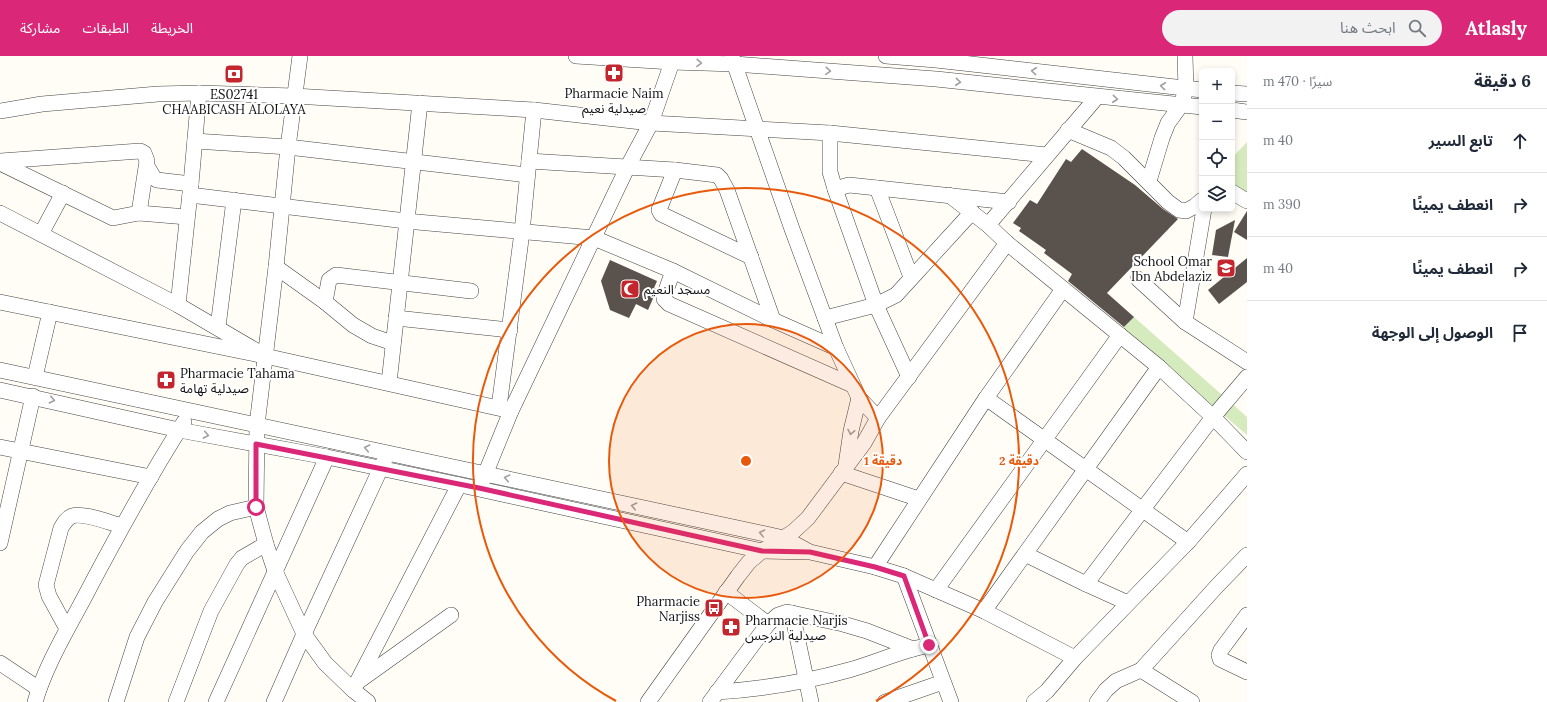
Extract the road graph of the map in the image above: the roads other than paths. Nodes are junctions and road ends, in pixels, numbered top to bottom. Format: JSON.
{"nodes":[{"id":1,"x":300,"y":56,"type":"edge"},
{"id":2,"x":576,"y":56,"type":"edge"},
{"id":3,"x":886,"y":56,"type":"edge"},
{"id":4,"x":1185,"y":56,"type":"edge"},
{"id":5,"x":733,"y":60,"type":"edge"},
{"id":6,"x":672,"y":62,"type":"junction"},
{"id":7,"x":1186,"y":88,"type":"junction"},
{"id":8,"x":1199,"y":90,"type":"edge"},
{"id":9,"x":199,"y":93,"type":"junction"},
{"id":10,"x":1235,"y":93,"type":"edge"},
{"id":11,"x":1247,"y":94,"type":"edge"},
{"id":12,"x":294,"y":96,"type":"junction"},
{"id":13,"x":1097,"y":97,"type":"junction"},
{"id":14,"x":420,"y":103,"type":"junction"},
{"id":15,"x":1181,"y":105,"type":"junction"},
{"id":16,"x":1199,"y":107,"type":"edge"},
{"id":17,"x":534,"y":110,"type":"junction"},
{"id":18,"x":1235,"y":110,"type":"edge"},
{"id":19,"x":0,"y":111,"type":"edge"},
{"id":20,"x":1247,"y":112,"type":"edge"},
{"id":21,"x":650,"y":123,"type":"junction"},
{"id":22,"x":758,"y":128,"type":"junction"},
{"id":23,"x":1068,"y":130,"type":"junction"},
{"id":24,"x":830,"y":134,"type":"junction"},
{"id":25,"x":195,"y":141,"type":"junction"},
{"id":26,"x":288,"y":147,"type":"junction"},
{"id":27,"x":1047,"y":156,"type":"junction"},
{"id":28,"x":414,"y":161,"type":"junction"},
{"id":29,"x":0,"y":162,"type":"edge"},
{"id":30,"x":147,"y":166,"type":"junction"},
{"id":31,"x":628,"y":166,"type":"junction"},
{"id":32,"x":528,"y":168,"type":"junction"},
{"id":33,"x":675,"y":170,"type":"junction"},
{"id":34,"x":1149,"y":181,"type":"junction"},
{"id":35,"x":877,"y":188,"type":"junction"},
{"id":36,"x":835,"y":189,"type":"junction"},
{"id":37,"x":191,"y":190,"type":"junction"},
{"id":38,"x":63,"y":193,"type":"junction"},
{"id":39,"x":1235,"y":194,"type":"edge"},
{"id":40,"x":949,"y":195,"type":"junction"},
{"id":41,"x":234,"y":200,"type":"junction"},
{"id":42,"x":1247,"y":201,"type":"edge"},
{"id":43,"x":1009,"y":202,"type":"junction"},
{"id":44,"x":1199,"y":203,"type":"edge"},
{"id":45,"x":282,"y":205,"type":"junction"},
{"id":46,"x":972,"y":212,"type":"junction"},
{"id":47,"x":1204,"y":212,"type":"edge"},
{"id":48,"x":0,"y":213,"type":"edge"},
{"id":49,"x":139,"y":213,"type":"junction"},
{"id":50,"x":187,"y":217,"type":"junction"},
{"id":51,"x":406,"y":221,"type":"junction"},
{"id":52,"x":988,"y":225,"type":"junction"},
{"id":53,"x":522,"y":232,"type":"junction"},
{"id":54,"x":42,"y":234,"type":"junction"},
{"id":55,"x":594,"y":238,"type":"junction"},
{"id":56,"x":1007,"y":242,"type":"junction"},
{"id":57,"x":751,"y":257,"type":"junction"},
{"id":58,"x":276,"y":267,"type":"junction"},
{"id":59,"x":673,"y":271,"type":"junction"},
{"id":60,"x":911,"y":277,"type":"junction"},
{"id":61,"x":1138,"y":279,"type":"dead end"},
{"id":62,"x":400,"y":283,"type":"junction"},
{"id":63,"x":1063,"y":289,"type":"junction"},
{"id":64,"x":470,"y":291,"type":"dead end"},
{"id":65,"x":0,"y":302,"type":"edge"},
{"id":66,"x":325,"y":302,"type":"junction"},
{"id":67,"x":876,"y":304,"type":"junction"},
{"id":68,"x":178,"y":305,"type":"junction"},
{"id":69,"x":50,"y":312,"type":"junction"},
{"id":70,"x":396,"y":318,"type":"junction"},
{"id":71,"x":826,"y":318,"type":"junction"},
{"id":72,"x":774,"y":320,"type":"junction"},
{"id":73,"x":1186,"y":322,"type":"junction"},
{"id":74,"x":218,"y":327,"type":"junction"},
{"id":75,"x":510,"y":330,"type":"junction"},
{"id":76,"x":1120,"y":335,"type":"junction"},
{"id":77,"x":393,"y":343,"type":"junction"},
{"id":78,"x":836,"y":348,"type":"junction"},
{"id":79,"x":264,"y":356,"type":"junction"},
{"id":80,"x":1247,"y":362,"type":"edge"},
{"id":81,"x":1159,"y":367,"type":"junction"},
{"id":82,"x":0,"y":370,"type":"edge"},
{"id":83,"x":35,"y":377,"type":"junction"},
{"id":84,"x":909,"y":377,"type":"junction"},
{"id":85,"x":1247,"y":377,"type":"edge"},
{"id":86,"x":389,"y":383,"type":"junction"},
{"id":87,"x":0,"y":390,"type":"edge"},
{"id":88,"x":855,"y":392,"type":"junction"},
{"id":89,"x":34,"y":396,"type":"junction"},
{"id":90,"x":986,"y":398,"type":"junction"},
{"id":91,"x":505,"y":409,"type":"junction"},
{"id":92,"x":191,"y":411,"type":"junction"},
{"id":93,"x":1213,"y":417,"type":"junction"},
{"id":94,"x":878,"y":418,"type":"junction"},
{"id":95,"x":257,"y":425,"type":"junction"},
{"id":96,"x":179,"y":430,"type":"junction"},
{"id":97,"x":1045,"y":439,"type":"junction"},
{"id":98,"x":256,"y":444,"type":"junction"},
{"id":99,"x":0,"y":447,"type":"edge"},
{"id":100,"x":22,"y":451,"type":"junction"},
{"id":101,"x":388,"y":452,"type":"junction"},
{"id":102,"x":1247,"y":452,"type":"edge"},
{"id":103,"x":327,"y":457,"type":"junction"},
{"id":104,"x":381,"y":468,"type":"junction"},
{"id":105,"x":843,"y":469,"type":"junction"},
{"id":106,"x":1086,"y":469,"type":"junction"},
{"id":107,"x":485,"y":474,"type":"junction"},
{"id":108,"x":1247,"y":474,"type":"edge"},
{"id":109,"x":151,"y":477,"type":"junction"},
{"id":110,"x":459,"y":485,"type":"junction"},
{"id":111,"x":479,"y":488,"type":"junction"},
{"id":112,"x":919,"y":499,"type":"junction"},
{"id":113,"x":256,"y":507,"type":"junction"},
{"id":114,"x":1143,"y":508,"type":"junction"},
{"id":115,"x":122,"y":526,"type":"junction"},
{"id":116,"x":784,"y":538,"type":"junction"},
{"id":117,"x":1188,"y":542,"type":"junction"},
{"id":118,"x":0,"y":543,"type":"edge"},
{"id":119,"x":266,"y":544,"type":"junction"},
{"id":120,"x":762,"y":551,"type":"junction"},
{"id":121,"x":810,"y":552,"type":"junction"},
{"id":122,"x":1025,"y":554,"type":"junction"},
{"id":123,"x":1247,"y":555,"type":"edge"},
{"id":124,"x":875,"y":567,"type":"junction"},
{"id":125,"x":275,"y":570,"type":"junction"},
{"id":126,"x":904,"y":576,"type":"junction"},
{"id":127,"x":1086,"y":584,"type":"junction"},
{"id":128,"x":936,"y":590,"type":"junction"},
{"id":129,"x":726,"y":592,"type":"junction"},
{"id":130,"x":1128,"y":603,"type":"junction"},
{"id":131,"x":984,"y":611,"type":"junction"},
{"id":132,"x":792,"y":613,"type":"junction"},
{"id":133,"x":450,"y":615,"type":"dead end"},
{"id":134,"x":1247,"y":615,"type":"edge"},
{"id":135,"x":768,"y":624,"type":"junction"},
{"id":136,"x":67,"y":629,"type":"junction"},
{"id":137,"x":304,"y":634,"type":"junction"},
{"id":138,"x":929,"y":645,"type":"junction"},
{"id":139,"x":913,"y":649,"type":"junction"},
{"id":140,"x":1075,"y":658,"type":"junction"},
{"id":141,"x":0,"y":663,"type":"edge"},
{"id":142,"x":1141,"y":670,"type":"junction"},
{"id":143,"x":1247,"y":672,"type":"edge"},
{"id":144,"x":805,"y":680,"type":"junction"},
{"id":145,"x":943,"y":682,"type":"junction"},
{"id":146,"x":355,"y":686,"type":"junction"},
{"id":147,"x":37,"y":695,"type":"edge"},
{"id":148,"x":714,"y":697,"type":"edge"},
{"id":149,"x":116,"y":702,"type":"edge"},
{"id":150,"x":176,"y":702,"type":"edge"},
{"id":151,"x":216,"y":702,"type":"edge"},
{"id":152,"x":274,"y":702,"type":"edge"},
{"id":153,"x":368,"y":702,"type":"edge"},
{"id":154,"x":648,"y":702,"type":"edge"},
{"id":155,"x":810,"y":702,"type":"edge"},
{"id":156,"x":885,"y":702,"type":"edge"},
{"id":157,"x":950,"y":702,"type":"edge"},
{"id":158,"x":1034,"y":702,"type":"edge"},
{"id":159,"x":1097,"y":702,"type":"edge"},
{"id":160,"x":1192,"y":702,"type":"edge"}],
"edges":[{"from":1,"to":12,"type":"street"},
{"from":2,"to":6,"type":"street"},
{"from":7,"to":3,"type":"street","one_way":true},
{"from":4,"to":7,"type":"street"},
{"from":6,"to":5,"type":"street","one_way":true},
{"from":5,"to":13,"type":"street","one_way":true},
{"from":5,"to":22,"type":"street"},
{"from":6,"to":21,"type":"street"},
{"from":7,"to":8,"type":"street"},
{"from":7,"to":15,"type":"street"},
{"from":9,"to":12,"type":"street"},
{"from":9,"to":19,"type":"street"},
{"from":9,"to":25,"type":"street"},
{"from":10,"to":11,"type":"street"},
{"from":12,"to":14,"type":"street"},
{"from":12,"to":26,"type":"street"},
{"from":13,"to":15,"type":"street","one_way":true},
{"from":13,"to":23,"type":"street"},
{"from":14,"to":17,"type":"street"},
{"from":14,"to":28,"type":"street"},
{"from":15,"to":16,"type":"street"},
{"from":15,"to":34,"type":"street"},
{"from":17,"to":21,"type":"street"},
{"from":17,"to":32,"type":"street"},
{"from":18,"to":20,"type":"street"},
{"from":21,"to":22,"type":"street"},
{"from":21,"to":31,"type":"street"},
{"from":22,"to":24,"type":"street"},
{"from":22,"to":71,"type":"street"},
{"from":23,"to":27,"type":"street"},
{"from":23,"to":34,"type":"street"},
{"from":24,"to":27,"type":"street"},
{"from":24,"to":36,"type":"street"},
{"from":25,"to":26,"type":"street"},
{"from":25,"to":37,"type":"street"},
{"from":26,"to":28,"type":"street"},
{"from":26,"to":45,"type":"street"},
{"from":27,"to":43,"type":"street"},
{"from":28,"to":32,"type":"street"},
{"from":28,"to":51,"type":"street"},
{"from":29,"to":30,"type":"street"},
{"from":29,"to":38,"type":"street"},
{"from":30,"to":37,"type":"street"},
{"from":30,"to":49,"type":"street"},
{"from":31,"to":32,"type":"street"},
{"from":31,"to":33,"type":"street"},
{"from":31,"to":55,"type":"street"},
{"from":32,"to":53,"type":"street"},
{"from":33,"to":57,"type":"street"},
{"from":33,"to":57,"type":"street"},
{"from":34,"to":44,"type":"street"},
{"from":35,"to":36,"type":"street"},
{"from":35,"to":40,"type":"street"},
{"from":35,"to":60,"type":"street"},
{"from":36,"to":67,"type":"street"},
{"from":37,"to":41,"type":"street"},
{"from":37,"to":50,"type":"street"},
{"from":38,"to":49,"type":"street"},
{"from":38,"to":54,"type":"street"},
{"from":39,"to":42,"type":"street"},
{"from":40,"to":43,"type":"street"},
{"from":40,"to":46,"type":"street"},
{"from":41,"to":45,"type":"street"},
{"from":41,"to":74,"type":"street"},
{"from":43,"to":52,"type":"street"},
{"from":45,"to":51,"type":"street"},
{"from":45,"to":58,"type":"street"},
{"from":46,"to":52,"type":"street"},
{"from":46,"to":60,"type":"street"},
{"from":47,"to":73,"type":"street"},
{"from":48,"to":54,"type":"street"},
{"from":49,"to":50,"type":"street"},
{"from":50,"to":68,"type":"street"},
{"from":51,"to":53,"type":"street"},
{"from":51,"to":62,"type":"street"},
{"from":52,"to":56,"type":"street"},
{"from":53,"to":55,"type":"street"},
{"from":53,"to":75,"type":"street"},
{"from":54,"to":68,"type":"street"},
{"from":55,"to":59,"type":"street"},
{"from":55,"to":91,"type":"street"},
{"from":56,"to":63,"type":"street"},
{"from":56,"to":84,"type":"street"},
{"from":57,"to":72,"type":"street"},
{"from":58,"to":66,"type":"street"},
{"from":58,"to":79,"type":"street"},
{"from":59,"to":72,"type":"street"},
{"from":59,"to":88,"type":"street"},
{"from":60,"to":67,"type":"street"},
{"from":61,"to":73,"type":"street"},
{"from":62,"to":64,"type":"street"},
{"from":62,"to":66,"type":"street"},
{"from":62,"to":70,"type":"street"},
{"from":63,"to":76,"type":"street"},
{"from":63,"to":90,"type":"street"},
{"from":65,"to":69,"type":"street"},
{"from":66,"to":77,"type":"street"},
{"from":67,"to":71,"type":"street"},
{"from":67,"to":84,"type":"street"},
{"from":68,"to":74,"type":"street"},
{"from":69,"to":79,"type":"street"},
{"from":69,"to":83,"type":"street"},
{"from":70,"to":75,"type":"street"},
{"from":70,"to":77,"type":"street"},
{"from":71,"to":78,"type":"street"},
{"from":72,"to":78,"type":"street"},
{"from":73,"to":80,"type":"street"},
{"from":74,"to":79,"type":"street"},
{"from":75,"to":91,"type":"street"},
{"from":76,"to":81,"type":"street"},
{"from":76,"to":97,"type":"street"},
{"from":77,"to":86,"type":"street"},
{"from":78,"to":88,"type":"street"},
{"from":79,"to":86,"type":"street"},
{"from":79,"to":95,"type":"street"},
{"from":81,"to":93,"type":"street"},
{"from":81,"to":106,"type":"street"},
{"from":82,"to":83,"type":"street"},
{"from":83,"to":92,"type":"street"},
{"from":84,"to":94,"type":"street"},
{"from":85,"to":93,"type":"street"},
{"from":86,"to":91,"type":"street"},
{"from":87,"to":89,"type":"street"},
{"from":88,"to":94,"type":"street"},
{"from":88,"to":105,"type":"street","one_way":true},
{"from":89,"to":96,"type":"street","one_way":true},
{"from":89,"to":100,"type":"street"},
{"from":90,"to":97,"type":"street"},
{"from":90,"to":112,"type":"street"},
{"from":91,"to":107,"type":"street"},
{"from":92,"to":95,"type":"street"},
{"from":92,"to":96,"type":"street"},
{"from":93,"to":102,"type":"street"},
{"from":93,"to":114,"type":"street"},
{"from":94,"to":105,"type":"street"},
{"from":95,"to":98,"type":"street"},
{"from":101,"to":95,"type":"street","one_way":true},
{"from":96,"to":98,"type":"street","one_way":true},
{"from":96,"to":109,"type":"street"},
{"from":97,"to":106,"type":"street"},
{"from":97,"to":128,"type":"street"},
{"from":98,"to":103,"type":"street"},
{"from":98,"to":113,"type":"street"},
{"from":99,"to":100,"type":"street"},
{"from":100,"to":109,"type":"street"},
{"from":100,"to":118,"type":"street"},
{"from":101,"to":104,"type":"street"},
{"from":101,"to":107,"type":"street"},
{"from":103,"to":104,"type":"street"},
{"from":103,"to":125,"type":"street"},
{"from":104,"to":110,"type":"street"},
{"from":104,"to":137,"type":"street"},
{"from":105,"to":112,"type":"street"},
{"from":105,"to":116,"type":"street"},
{"from":106,"to":114,"type":"street"},
{"from":106,"to":122,"type":"street"},
{"from":107,"to":111,"type":"street"},
{"from":116,"to":107,"type":"street","one_way":true},
{"from":108,"to":117,"type":"street"},
{"from":109,"to":115,"type":"street"},
{"from":110,"to":111,"type":"street"},
{"from":110,"to":146,"type":"street"},
{"from":111,"to":120,"type":"street"},
{"from":112,"to":124,"type":"street"},
{"from":113,"to":119,"type":"street"},
{"from":113,"to":149,"type":"street"},
{"from":114,"to":117,"type":"street"},
{"from":114,"to":127,"type":"street"},
{"from":115,"to":136,"type":"street"},
{"from":115,"to":136,"type":"street"},
{"from":116,"to":120,"type":"street"},
{"from":116,"to":121,"type":"street"},
{"from":117,"to":130,"type":"street"},
{"from":119,"to":125,"type":"street"},
{"from":119,"to":150,"type":"street"},
{"from":120,"to":121,"type":"street"},
{"from":120,"to":129,"type":"street"},
{"from":121,"to":124,"type":"street"},
{"from":122,"to":127,"type":"street"},
{"from":122,"to":131,"type":"street"},
{"from":123,"to":142,"type":"street"},
{"from":124,"to":126,"type":"street"},
{"from":125,"to":137,"type":"street"},
{"from":125,"to":151,"type":"street"},
{"from":126,"to":128,"type":"street"},
{"from":126,"to":138,"type":"street"},
{"from":127,"to":130,"type":"street"},
{"from":128,"to":131,"type":"street"},
{"from":129,"to":135,"type":"street"},
{"from":129,"to":154,"type":"street"},
{"from":130,"to":140,"type":"street"},
{"from":131,"to":140,"type":"street"},
{"from":132,"to":135,"type":"street"},
{"from":132,"to":139,"type":"street"},
{"from":132,"to":144,"type":"street"},
{"from":133,"to":146,"type":"street"},
{"from":134,"to":143,"type":"street"},
{"from":135,"to":148,"type":"street"},
{"from":136,"to":147,"type":"street"},
{"from":137,"to":146,"type":"street"},
{"from":137,"to":152,"type":"street"},
{"from":138,"to":139,"type":"street"},
{"from":138,"to":145,"type":"street"},
{"from":139,"to":144,"type":"street"},
{"from":140,"to":158,"type":"street"},
{"from":141,"to":147,"type":"street"},
{"from":142,"to":159,"type":"street"},
{"from":142,"to":160,"type":"street"},
{"from":144,"to":148,"type":"street"},
{"from":144,"to":155,"type":"street"},
{"from":145,"to":156,"type":"street"},
{"from":145,"to":157,"type":"street"},
{"from":146,"to":153,"type":"street"}]}
